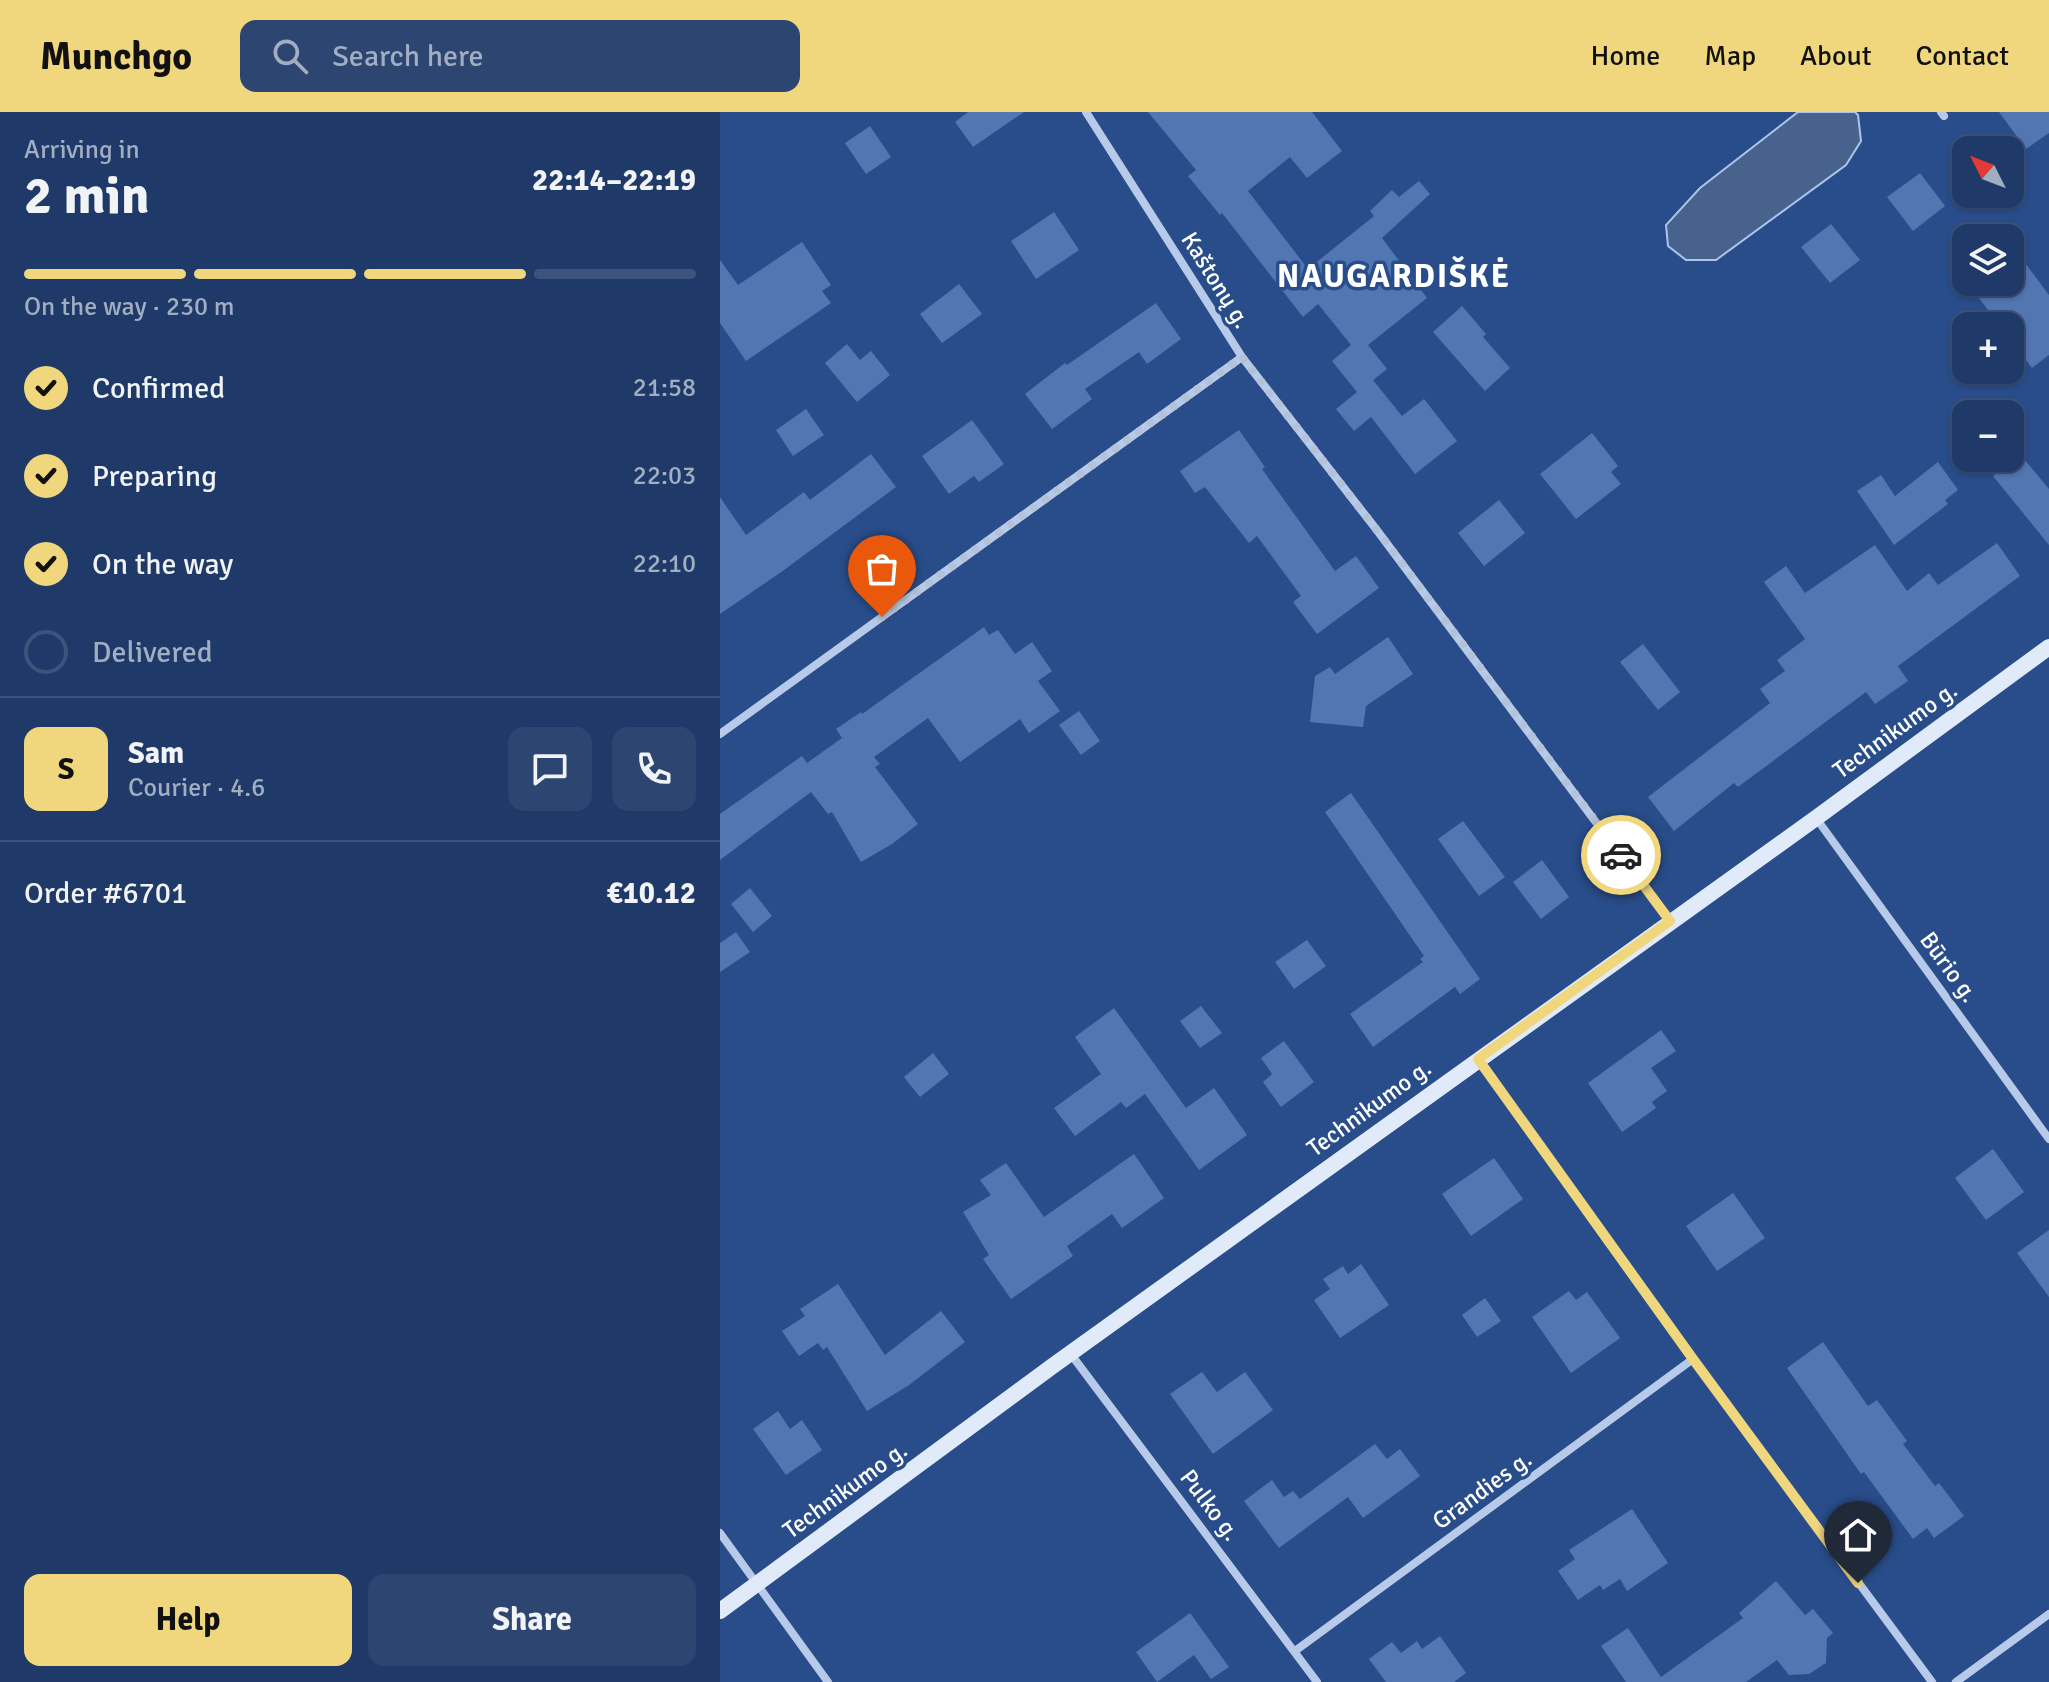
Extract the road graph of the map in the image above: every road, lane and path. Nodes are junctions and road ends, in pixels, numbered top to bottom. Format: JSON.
{"nodes":[{"id":1,"x":1086,"y":112,"type":"edge"},
{"id":2,"x":1242,"y":357,"type":"junction"},
{"id":3,"x":2049,"y":647,"type":"edge"},
{"id":4,"x":720,"y":734,"type":"edge"},
{"id":5,"x":1816,"y":818,"type":"junction"},
{"id":6,"x":1670,"y":921,"type":"junction"},
{"id":7,"x":1478,"y":1059,"type":"junction"},
{"id":8,"x":2049,"y":1139,"type":"edge"},
{"id":9,"x":1070,"y":1353,"type":"junction"},
{"id":10,"x":1693,"y":1359,"type":"junction"},
{"id":11,"x":720,"y":1533,"type":"edge"},
{"id":12,"x":757,"y":1585,"type":"junction"},
{"id":13,"x":720,"y":1611,"type":"edge"},
{"id":14,"x":2049,"y":1614,"type":"edge"},
{"id":15,"x":1295,"y":1651,"type":"junction"},
{"id":16,"x":828,"y":1682,"type":"edge"},
{"id":17,"x":1317,"y":1682,"type":"edge"},
{"id":18,"x":1932,"y":1682,"type":"edge"},
{"id":19,"x":1956,"y":1682,"type":"edge"}],
"edges":[{"from":1,"to":2,"type":"street","name":"Kaštonų g."},
{"from":2,"to":4,"type":"street"},
{"from":2,"to":6,"type":"street","name":"Kaštonų g."},
{"from":3,"to":5,"type":"street","name":"Technikumo g."},
{"from":5,"to":6,"type":"street","name":"Technikumo g."},
{"from":5,"to":8,"type":"street","name":"Būrio g."},
{"from":6,"to":7,"type":"street","name":"Technikumo g."},
{"from":7,"to":9,"type":"street","name":"Technikumo g."},
{"from":7,"to":10,"type":"street"},
{"from":9,"to":12,"type":"street","name":"Technikumo g."},
{"from":9,"to":15,"type":"street","name":"Pulko g."},
{"from":10,"to":15,"type":"street","name":"Grandies g."},
{"from":10,"to":18,"type":"street"},
{"from":11,"to":12,"type":"street"},
{"from":12,"to":13,"type":"street","name":"Technikumo g."},
{"from":12,"to":16,"type":"street"},
{"from":14,"to":19,"type":"street"},
{"from":15,"to":17,"type":"street","name":"Pulko g."}]}
